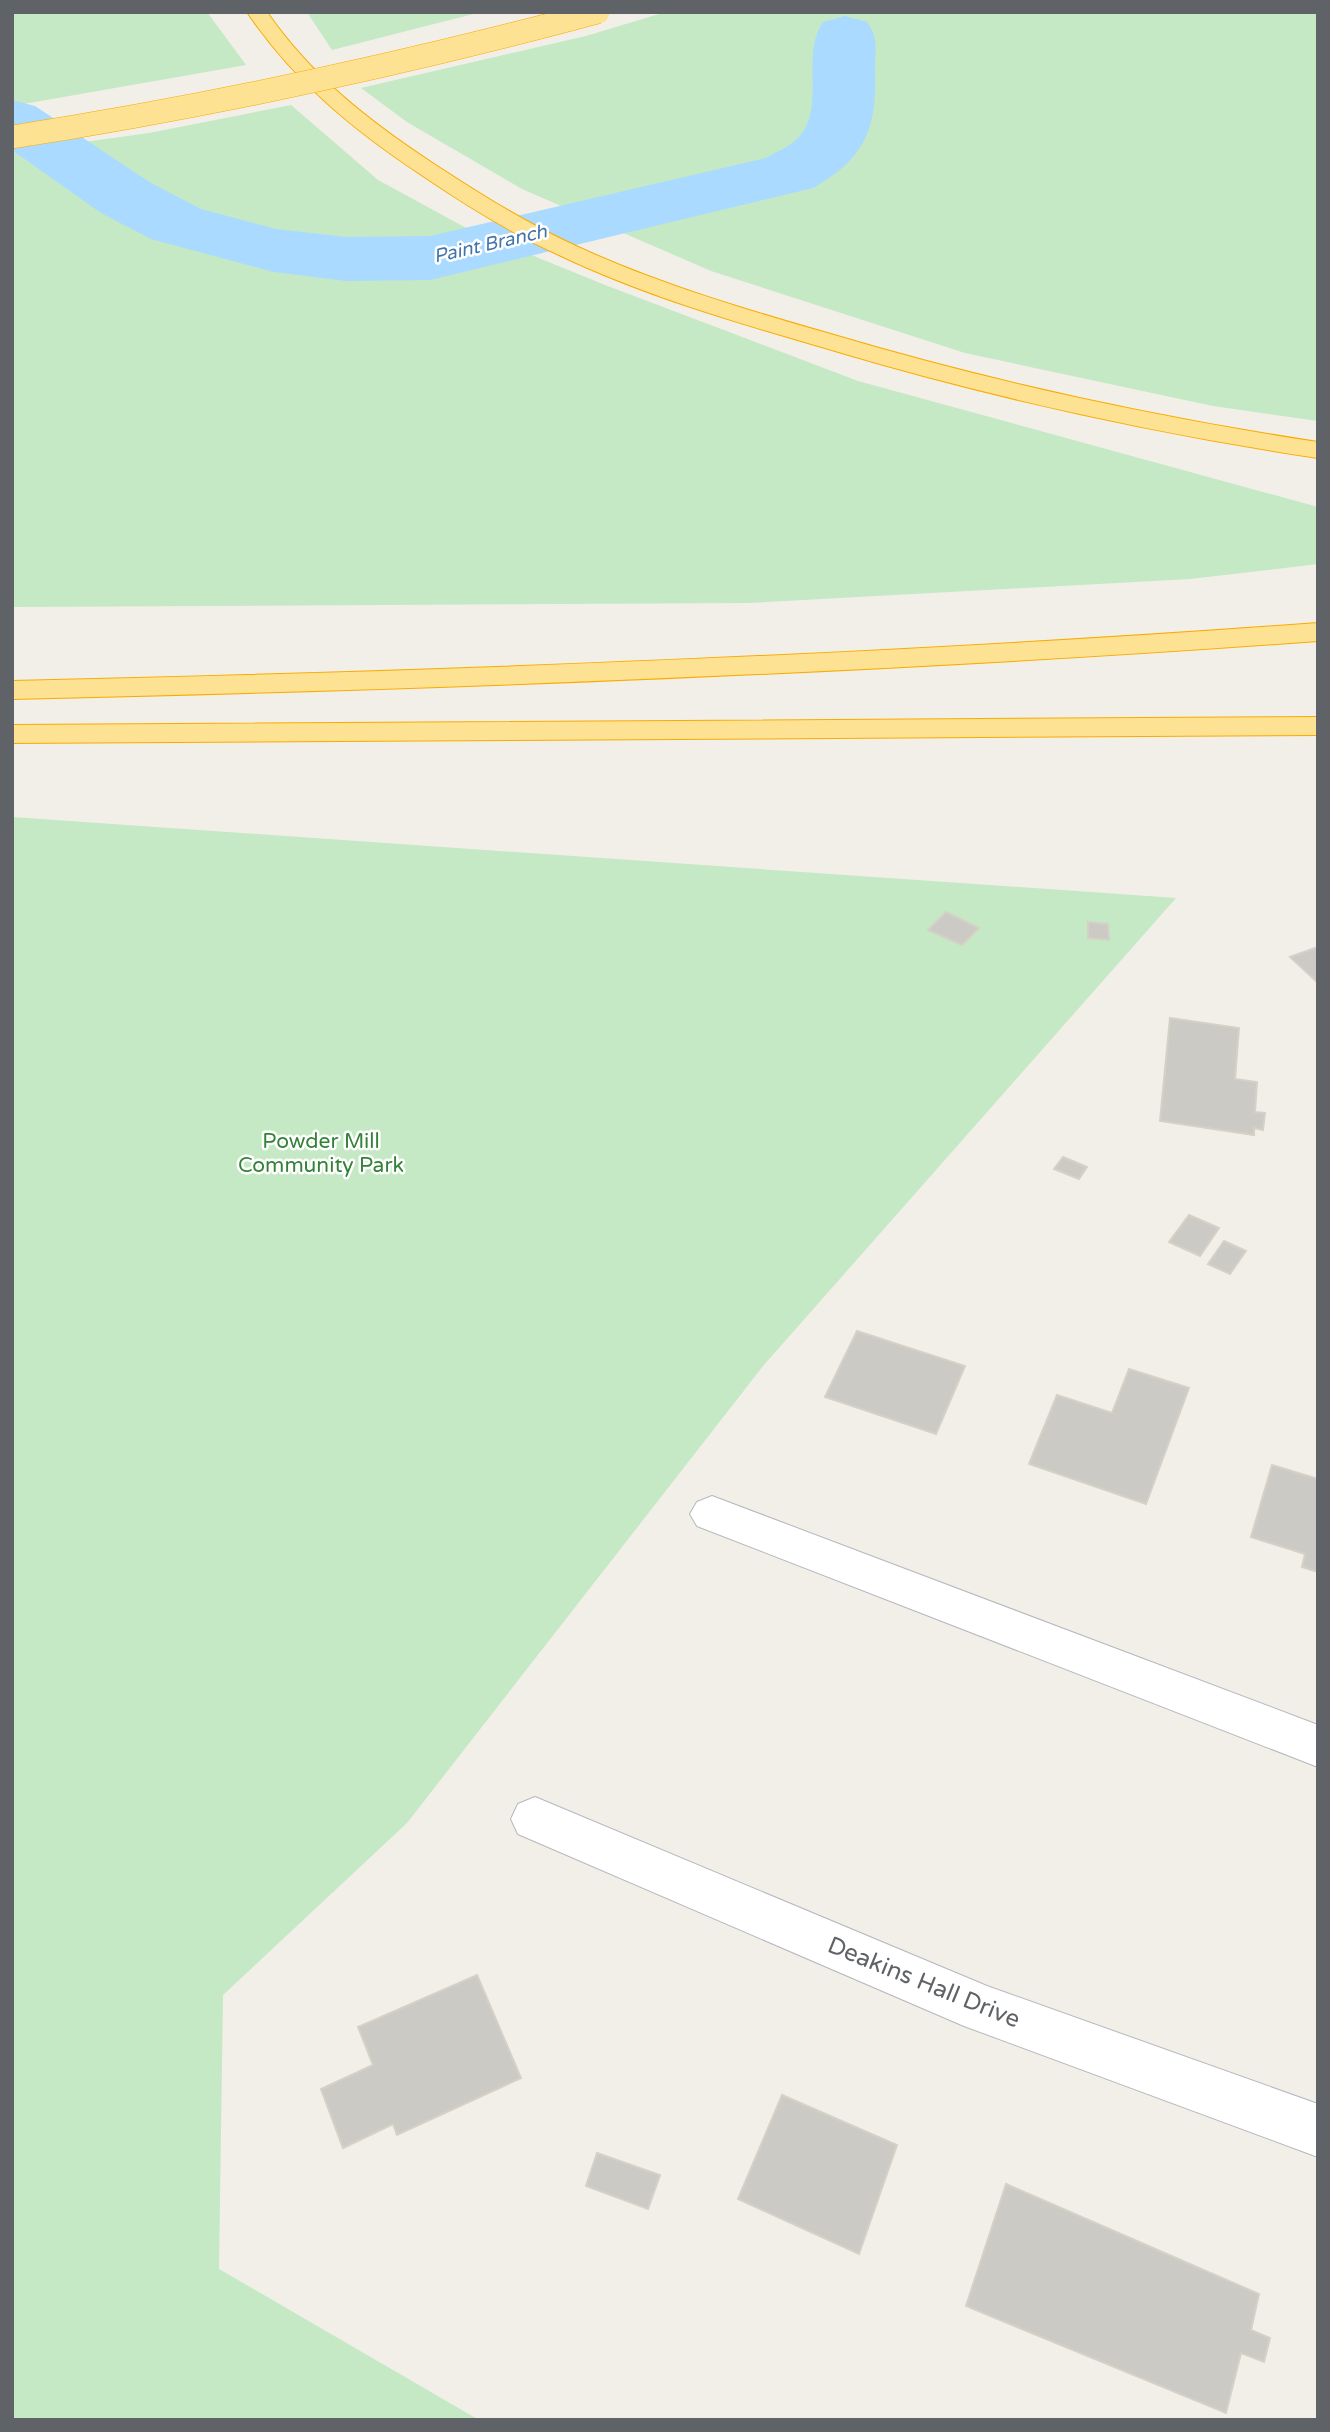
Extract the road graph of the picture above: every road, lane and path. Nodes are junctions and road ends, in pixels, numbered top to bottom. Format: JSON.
{"nodes":[{"id":1,"x":257,"y":12,"type":"edge"},
{"id":2,"x":598,"y":12,"type":"edge"},
{"id":3,"x":12,"y":137,"type":"edge"},
{"id":4,"x":1318,"y":450,"type":"edge"},
{"id":5,"x":1318,"y":632,"type":"edge"},
{"id":6,"x":12,"y":690,"type":"edge"},
{"id":7,"x":1318,"y":726,"type":"edge"},
{"id":8,"x":12,"y":734,"type":"edge"},
{"id":9,"x":712,"y":1514,"type":"dead end"},
{"id":10,"x":1318,"y":1746,"type":"edge"},
{"id":11,"x":535,"y":1819,"type":"dead end"},
{"id":12,"x":1318,"y":2131,"type":"edge"}],
"edges":[{"from":1,"to":4,"type":"highway"},
{"from":2,"to":3,"type":"highway","bridge":true},
{"from":5,"to":6,"type":"highway"},
{"from":7,"to":8,"type":"highway"},
{"from":9,"to":10,"type":"street"},
{"from":11,"to":12,"type":"street","name":"Deakins Hall Drive"}]}
